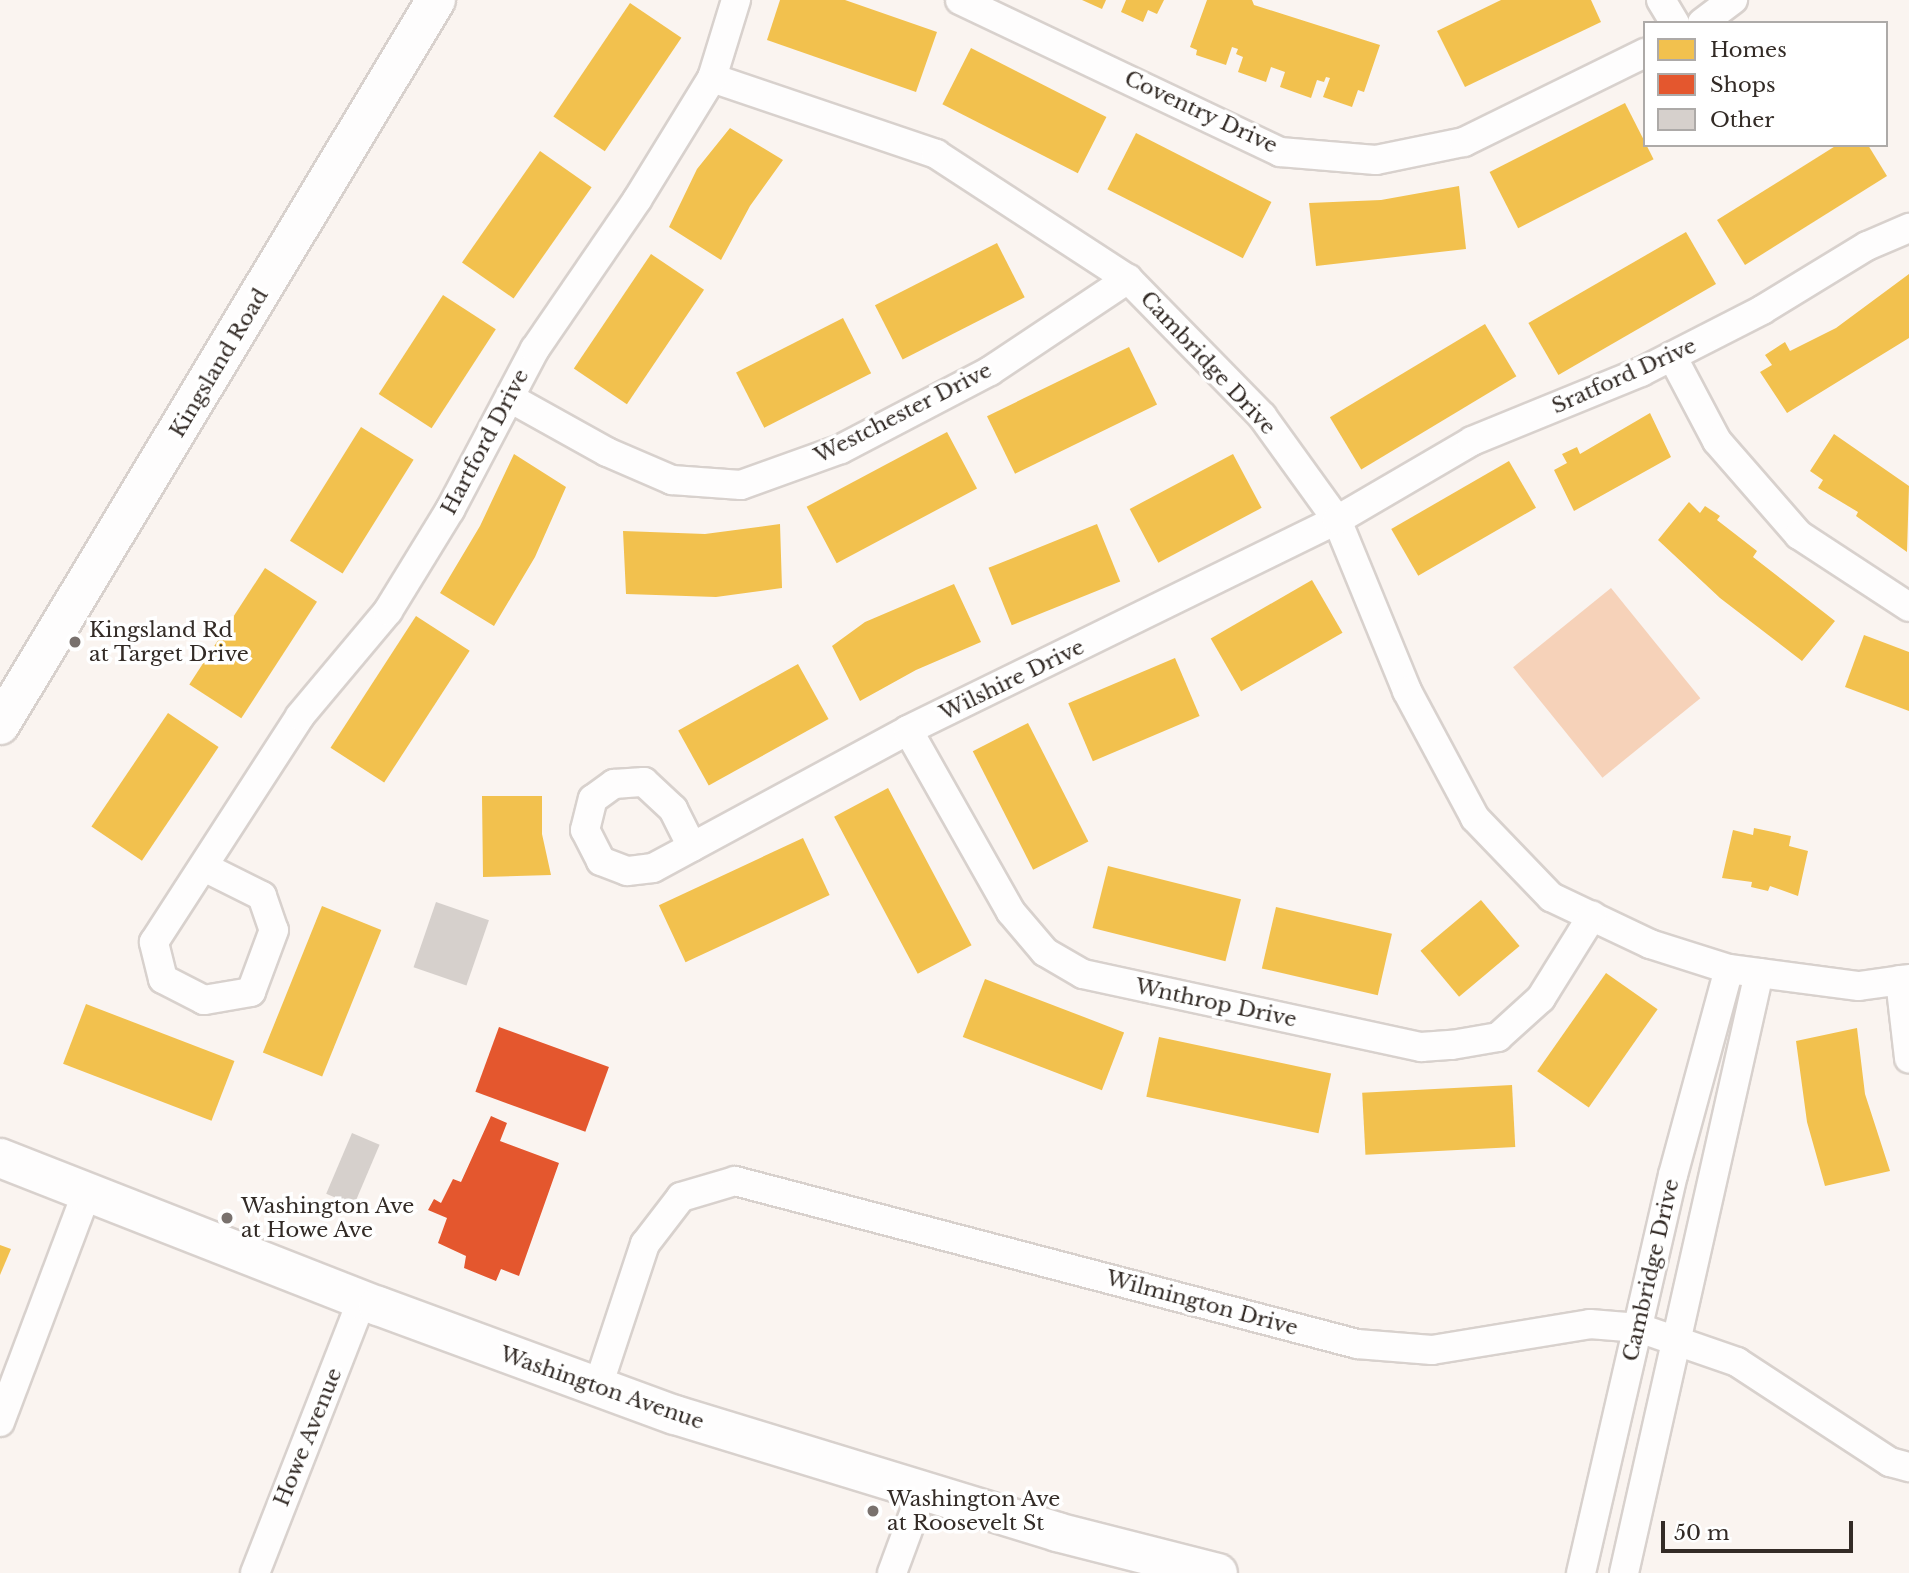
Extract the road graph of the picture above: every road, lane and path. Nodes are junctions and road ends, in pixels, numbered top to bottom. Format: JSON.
{"nodes":[{"id":1,"x":436,"y":0,"type":"edge"},
{"id":2,"x":736,"y":0,"type":"edge"},
{"id":3,"x":960,"y":0,"type":"edge"},
{"id":4,"x":1661,"y":0,"type":"edge"},
{"id":5,"x":1733,"y":0,"type":"edge"},
{"id":6,"x":1674,"y":21,"type":"edge"},
{"id":7,"x":1705,"y":21,"type":"edge"},
{"id":8,"x":1643,"y":54,"type":"edge"},
{"id":9,"x":712,"y":78,"type":"junction"},
{"id":10,"x":1909,"y":228,"type":"edge"},
{"id":11,"x":1128,"y":279,"type":"junction"},
{"id":12,"x":1672,"y":356,"type":"junction"},
{"id":13,"x":510,"y":398,"type":"junction"},
{"id":14,"x":1337,"y":520,"type":"junction"},
{"id":15,"x":1909,"y":607,"type":"edge"},
{"id":16,"x":0,"y":725,"type":"edge"},
{"id":17,"x":908,"y":730,"type":"junction"},
{"id":18,"x":692,"y":847,"type":"dead end"},
{"id":19,"x":204,"y":867,"type":"junction"},
{"id":20,"x":1592,"y":916,"type":"junction"},
{"id":21,"x":1729,"y":969,"type":"junction"},
{"id":22,"x":1759,"y":973,"type":"junction"},
{"id":23,"x":1905,"y":980,"type":"edge"},
{"id":24,"x":1909,"y":1058,"type":"edge"},
{"id":25,"x":0,"y":1158,"type":"edge"},
{"id":26,"x":87,"y":1192,"type":"junction"},
{"id":27,"x":362,"y":1300,"type":"junction"},
{"id":28,"x":1639,"y":1328,"type":"junction"},
{"id":29,"x":1675,"y":1339,"type":"junction"},
{"id":30,"x":597,"y":1389,"type":"junction"},
{"id":31,"x":0,"y":1422,"type":"edge"},
{"id":32,"x":1909,"y":1467,"type":"edge"},
{"id":33,"x":922,"y":1492,"type":"junction"},
{"id":34,"x":255,"y":1573,"type":"edge"},
{"id":35,"x":892,"y":1573,"type":"edge"},
{"id":36,"x":1218,"y":1573,"type":"edge"},
{"id":37,"x":1581,"y":1573,"type":"edge"},
{"id":38,"x":1624,"y":1573,"type":"edge"}],
"edges":[{"from":1,"to":16,"type":"main road","name":"Kingsland Road"},
{"from":2,"to":9,"type":"street","name":"Hartford Drive"},
{"from":3,"to":8,"type":"street","name":"Coventry Drive"},
{"from":4,"to":6,"type":"street"},
{"from":5,"to":7,"type":"street"},
{"from":9,"to":11,"type":"street","name":"Cambridge Drive"},
{"from":9,"to":13,"type":"street","name":"Hartford Drive"},
{"from":10,"to":12,"type":"street","name":"Sratford Drive"},
{"from":11,"to":13,"type":"street","name":"Westchester Drive"},
{"from":11,"to":14,"type":"street","name":"Cambridge Drive"},
{"from":12,"to":14,"type":"street","name":"Sratford Drive"},
{"from":12,"to":15,"type":"street"},
{"from":13,"to":19,"type":"street","name":"Hartford Drive"},
{"from":14,"to":17,"type":"street","name":"Wilshire Drive"},
{"from":14,"to":20,"type":"street","name":"Cambridge Drive"},
{"from":17,"to":18,"type":"street","name":"Wilshire Drive"},
{"from":17,"to":20,"type":"street","name":"Wnthrop Drive"},
{"from":19,"to":19,"type":"street"},
{"from":20,"to":21,"type":"street","name":"Cambridge Drive"},
{"from":21,"to":22,"type":"street","name":"Cambridge Drive"},
{"from":21,"to":28,"type":"street","name":"Cambridge Drive"},
{"from":22,"to":23,"type":"street","name":"Cambridge Drive"},
{"from":22,"to":29,"type":"street","name":"Cambridge Drive"},
{"from":23,"to":24,"type":"street"},
{"from":25,"to":26,"type":"main road","name":"Washington Avenue"},
{"from":26,"to":27,"type":"main road","name":"Washington Avenue"},
{"from":26,"to":31,"type":"street"},
{"from":27,"to":30,"type":"main road","name":"Washington Avenue"},
{"from":27,"to":34,"type":"street","name":"Howe Avenue"},
{"from":28,"to":29,"type":"street","name":"Wilmington Drive"},
{"from":28,"to":30,"type":"street","name":"Wilmington Drive"},
{"from":28,"to":37,"type":"street","name":"Cambridge Drive"},
{"from":29,"to":32,"type":"street","name":"Wilmington Drive"},
{"from":29,"to":38,"type":"street","name":"Cambridge Drive"},
{"from":30,"to":33,"type":"main road","name":"Washington Avenue"},
{"from":33,"to":35,"type":"street"},
{"from":33,"to":36,"type":"main road","name":"Washington Avenue"}]}
